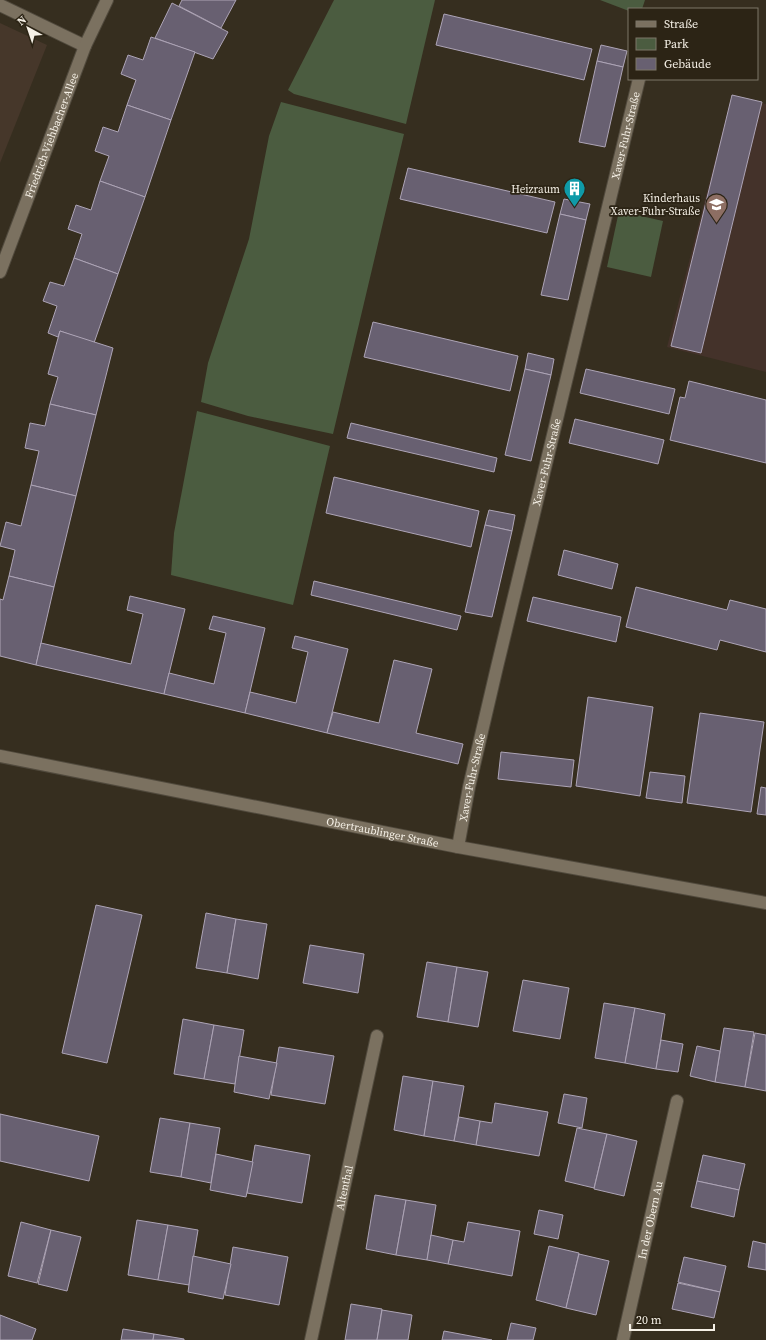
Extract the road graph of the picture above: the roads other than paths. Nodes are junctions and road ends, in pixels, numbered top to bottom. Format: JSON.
{"nodes":[{"id":1,"x":107,"y":0,"type":"edge"},
{"id":2,"x":0,"y":5,"type":"edge"},
{"id":3,"x":85,"y":46,"type":"junction"},
{"id":4,"x":639,"y":80,"type":"edge"},
{"id":5,"x":0,"y":272,"type":"edge"},
{"id":6,"x":0,"y":756,"type":"edge"},
{"id":7,"x":458,"y":847,"type":"junction"},
{"id":8,"x":766,"y":903,"type":"edge"},
{"id":9,"x":377,"y":1036,"type":"dead end"},
{"id":10,"x":677,"y":1101,"type":"dead end"},
{"id":11,"x":311,"y":1340,"type":"edge"},
{"id":12,"x":623,"y":1340,"type":"edge"}],
"edges":[{"from":1,"to":3,"type":"street","name":"Friedrich-Viehbacher-Allee"},
{"from":2,"to":3,"type":"street"},
{"from":3,"to":5,"type":"street","name":"Friedrich-Viehbacher-Allee"},
{"from":4,"to":7,"type":"street","name":"Xaver-Fuhr-Straße"},
{"from":6,"to":7,"type":"street","name":"Obertraublinger Straße"},
{"from":7,"to":8,"type":"street","name":"Obertraublinger Straße"},
{"from":9,"to":11,"type":"street","name":"Altenthal"},
{"from":10,"to":12,"type":"street","name":"In der Obern Au"}]}
